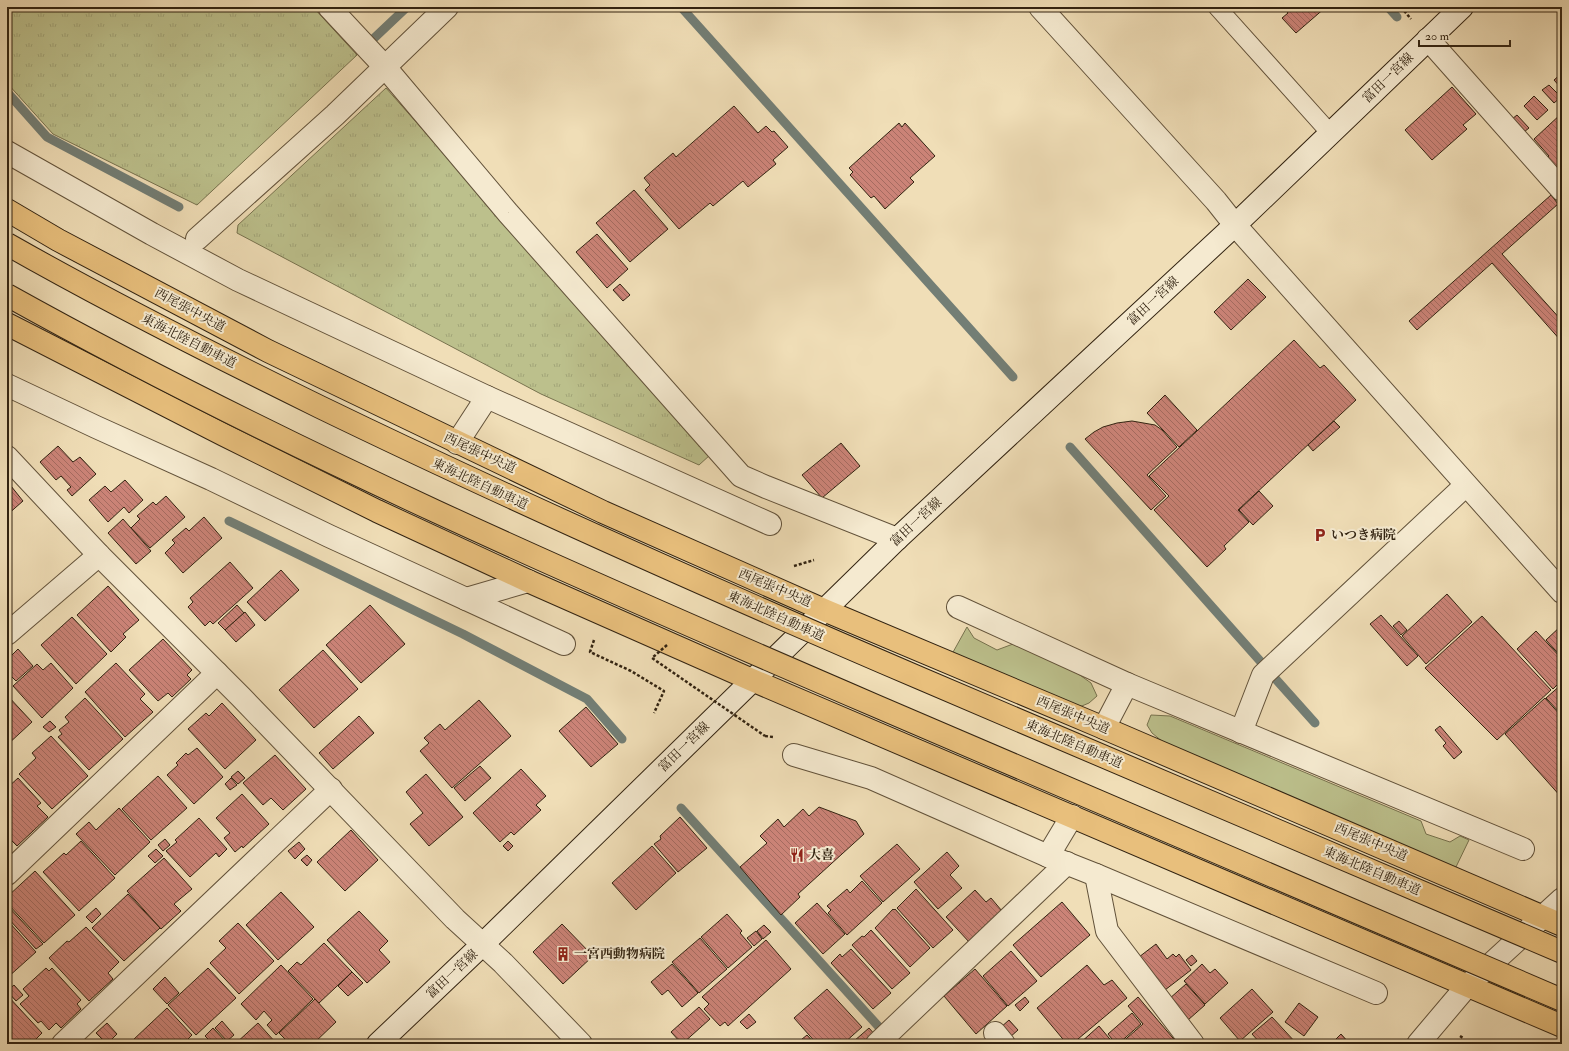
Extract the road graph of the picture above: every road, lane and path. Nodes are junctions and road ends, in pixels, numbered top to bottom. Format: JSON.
{"nodes":[{"id":1,"x":329,"y":7,"type":"edge"},
{"id":2,"x":447,"y":7,"type":"edge"},
{"id":3,"x":1040,"y":7,"type":"edge"},
{"id":4,"x":1217,"y":7,"type":"edge"},
{"id":5,"x":1462,"y":7,"type":"edge"},
{"id":6,"x":1428,"y":39,"type":"junction"},
{"id":7,"x":385,"y":67,"type":"junction"},
{"id":8,"x":1330,"y":133,"type":"junction"},
{"id":9,"x":7,"y":152,"type":"edge"},
{"id":10,"x":1562,"y":190,"type":"edge"},
{"id":11,"x":7,"y":210,"type":"edge"},
{"id":12,"x":1235,"y":225,"type":"junction"},
{"id":13,"x":197,"y":239,"type":"dead end"},
{"id":14,"x":7,"y":244,"type":"edge"},
{"id":15,"x":7,"y":295,"type":"edge"},
{"id":16,"x":7,"y":324,"type":"edge"},
{"id":17,"x":7,"y":385,"type":"edge"},
{"id":18,"x":487,"y":397,"type":"junction"},
{"id":19,"x":458,"y":443,"type":"junction"},
{"id":20,"x":7,"y":457,"type":"edge"},
{"id":21,"x":741,"y":476,"type":"junction"},
{"id":22,"x":1466,"y":485,"type":"junction"},
{"id":23,"x":720,"y":501,"type":"junction"},
{"id":24,"x":770,"y":524,"type":"dead end"},
{"id":25,"x":897,"y":539,"type":"junction"},
{"id":26,"x":98,"y":555,"type":"junction"},
{"id":27,"x":528,"y":581,"type":"junction"},
{"id":28,"x":1562,"y":592,"type":"edge"},
{"id":29,"x":466,"y":599,"type":"junction"},
{"id":30,"x":958,"y":607,"type":"dead end"},
{"id":31,"x":824,"y":610,"type":"junction"},
{"id":32,"x":7,"y":634,"type":"edge"},
{"id":33,"x":596,"y":636,"type":"dead end"},
{"id":34,"x":564,"y":644,"type":"dead end"},
{"id":35,"x":645,"y":655,"type":"dead end"},
{"id":36,"x":652,"y":658,"type":"dead end"},
{"id":37,"x":217,"y":672,"type":"junction"},
{"id":38,"x":752,"y":680,"type":"junction"},
{"id":39,"x":1127,"y":684,"type":"junction"},
{"id":40,"x":654,"y":713,"type":"dead end"},
{"id":41,"x":1104,"y":728,"type":"junction"},
{"id":42,"x":1241,"y":732,"type":"junction"},
{"id":43,"x":794,"y":754,"type":"dead end"},
{"id":44,"x":331,"y":789,"type":"junction"},
{"id":45,"x":1072,"y":816,"type":"junction"},
{"id":46,"x":1523,"y":849,"type":"dead end"},
{"id":47,"x":1057,"y":859,"type":"junction"},
{"id":48,"x":7,"y":874,"type":"edge"},
{"id":49,"x":1096,"y":874,"type":"junction"},
{"id":50,"x":1562,"y":898,"type":"edge"},
{"id":51,"x":1542,"y":916,"type":"junction"},
{"id":52,"x":1562,"y":925,"type":"edge"},
{"id":53,"x":483,"y":944,"type":"junction"},
{"id":54,"x":1562,"y":952,"type":"edge"},
{"id":55,"x":1467,"y":986,"type":"junction"},
{"id":56,"x":1376,"y":993,"type":"dead end"},
{"id":57,"x":1562,"y":1000,"type":"edge"},
{"id":58,"x":1562,"y":1026,"type":"edge"},
{"id":59,"x":63,"y":1044,"type":"edge"},
{"id":60,"x":378,"y":1044,"type":"edge"},
{"id":61,"x":581,"y":1044,"type":"edge"},
{"id":62,"x":877,"y":1044,"type":"edge"},
{"id":63,"x":1193,"y":1044,"type":"edge"},
{"id":64,"x":1418,"y":1044,"type":"edge"}],
"edges":[{"from":1,"to":7,"type":"street"},
{"from":2,"to":7,"type":"street"},
{"from":3,"to":12,"type":"street"},
{"from":4,"to":8,"type":"lane"},
{"from":5,"to":6,"type":"street","name":"富田一宮線"},
{"from":6,"to":8,"type":"street","name":"富田一宮線"},
{"from":6,"to":10,"type":"street"},
{"from":7,"to":13,"type":"street"},
{"from":7,"to":21,"type":"street"},
{"from":8,"to":12,"type":"street","name":"富田一宮線"},
{"from":9,"to":18,"type":"street"},
{"from":11,"to":19,"type":"main road","name":"西尾張中央道"},
{"from":12,"to":22,"type":"street"},
{"from":12,"to":25,"type":"street","name":"富田一宮線"},
{"from":14,"to":54,"type":"main road","name":"東海北陸自動車道","bridge":true},
{"from":15,"to":57,"type":"main road","bridge":true},
{"from":16,"to":27,"type":"main road"},
{"from":17,"to":29,"type":"street"},
{"from":18,"to":19,"type":"street"},
{"from":18,"to":23,"type":"street"},
{"from":19,"to":31,"type":"main road","name":"西尾張中央道"},
{"from":20,"to":26,"type":"street"},
{"from":21,"to":23,"type":"street"},
{"from":21,"to":25,"type":"street"},
{"from":22,"to":28,"type":"street"},
{"from":22,"to":42,"type":"street"},
{"from":23,"to":24,"type":"street"},
{"from":25,"to":31,"type":"street","name":"富田一宮線"},
{"from":26,"to":32,"type":"street"},
{"from":26,"to":37,"type":"street"},
{"from":27,"to":29,"type":"street"},
{"from":27,"to":38,"type":"main road"},
{"from":29,"to":34,"type":"street"},
{"from":30,"to":39,"type":"street"},
{"from":31,"to":38,"type":"street","name":"富田一宮線"},
{"from":31,"to":41,"type":"main road","name":"西尾張中央道"},
{"from":33,"to":40,"type":"path"},
{"from":35,"to":36,"type":"path"},
{"from":37,"to":44,"type":"street"},
{"from":37,"to":48,"type":"street"},
{"from":38,"to":45,"type":"main road"},
{"from":38,"to":53,"type":"street","name":"富田一宮線"},
{"from":39,"to":41,"type":"street"},
{"from":39,"to":42,"type":"street"},
{"from":41,"to":51,"type":"main road","name":"西尾張中央道"},
{"from":42,"to":46,"type":"street"},
{"from":43,"to":47,"type":"street"},
{"from":44,"to":53,"type":"street"},
{"from":44,"to":59,"type":"street"},
{"from":45,"to":47,"type":"street"},
{"from":45,"to":55,"type":"main road"},
{"from":47,"to":49,"type":"street"},
{"from":47,"to":62,"type":"street"},
{"from":49,"to":56,"type":"street"},
{"from":49,"to":63,"type":"street"},
{"from":50,"to":51,"type":"street"},
{"from":51,"to":52,"type":"main road","name":"西尾張中央道"},
{"from":51,"to":55,"type":"street"},
{"from":53,"to":60,"type":"street","name":"富田一宮線"},
{"from":53,"to":61,"type":"street"},
{"from":55,"to":58,"type":"main road"},
{"from":55,"to":64,"type":"street"}]}
